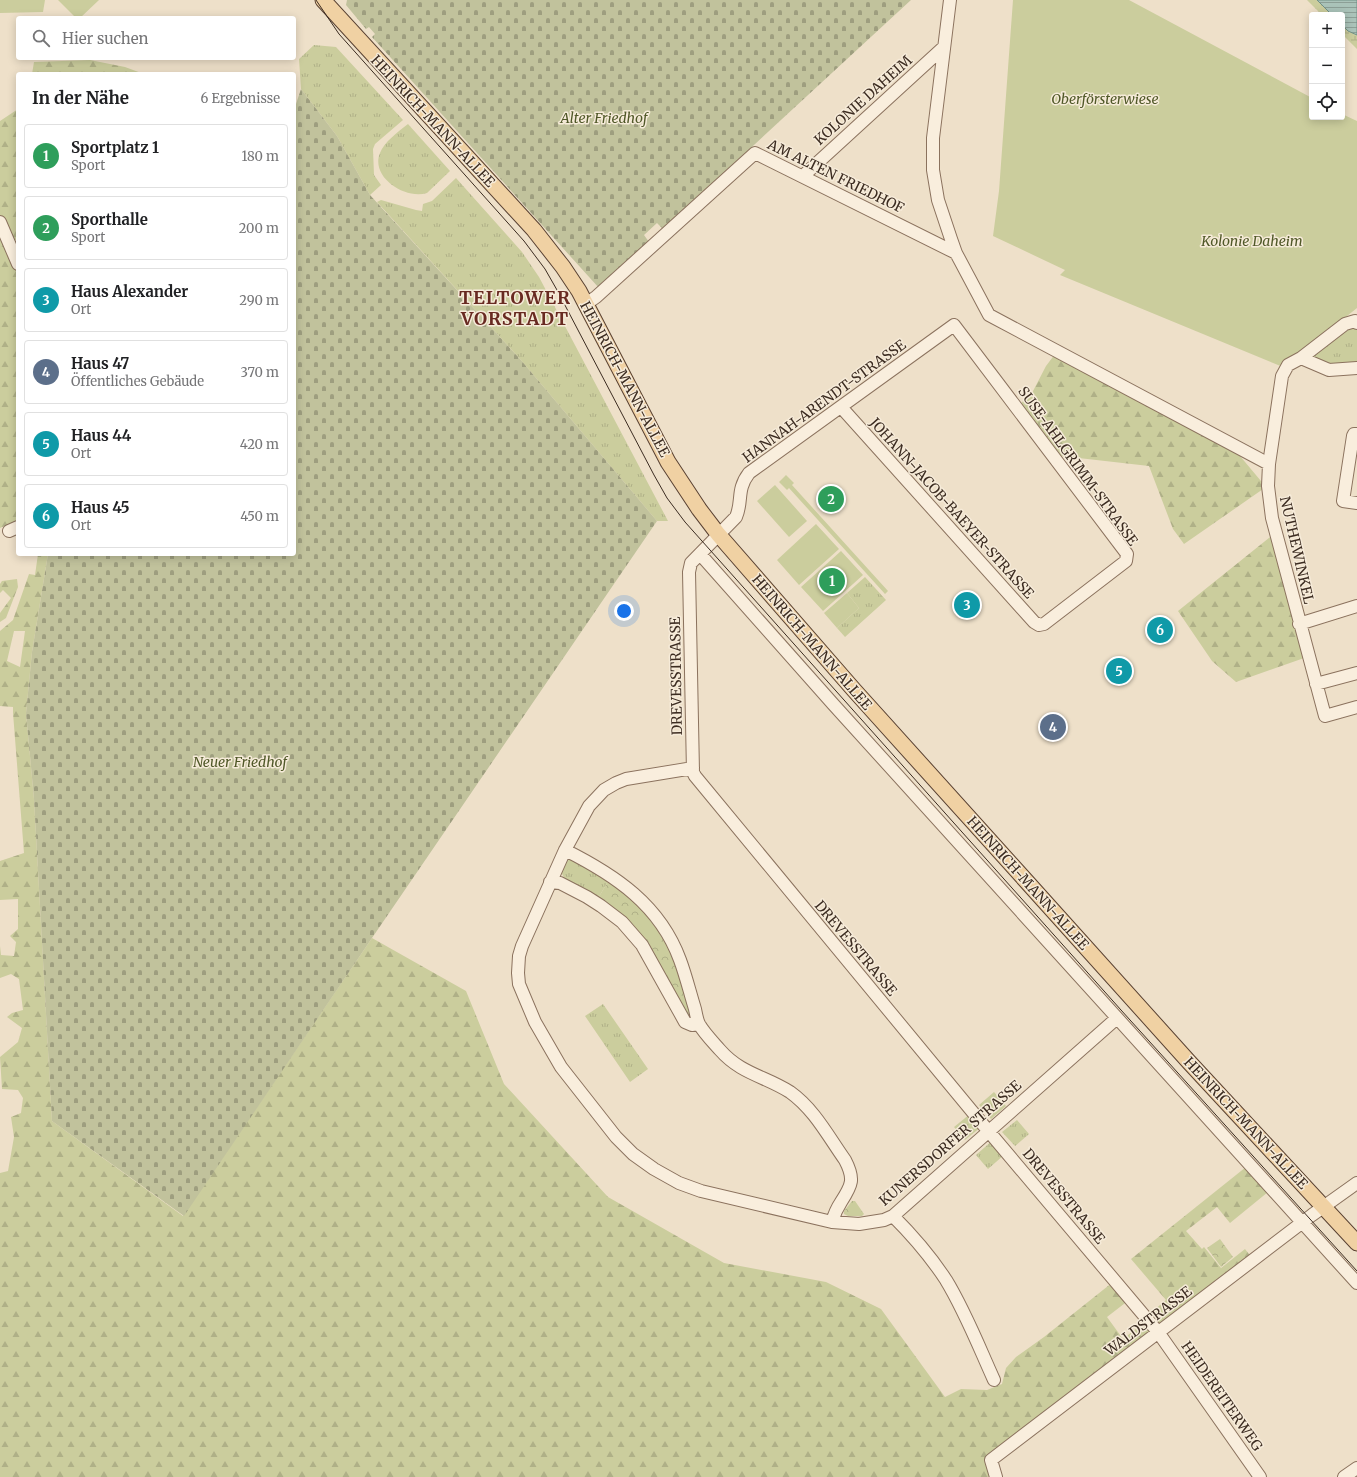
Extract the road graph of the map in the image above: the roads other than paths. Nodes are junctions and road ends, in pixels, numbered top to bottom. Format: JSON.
{"nodes":[{"id":1,"x":323,"y":0,"type":"edge"},
{"id":2,"x":950,"y":0,"type":"edge"},
{"id":3,"x":944,"y":47,"type":"junction"},
{"id":4,"x":803,"y":176,"type":"junction"},
{"id":5,"x":0,"y":222,"type":"edge"},
{"id":6,"x":956,"y":252,"type":"junction"},
{"id":7,"x":16,"y":259,"type":"edge"},
{"id":8,"x":586,"y":304,"type":"junction"},
{"id":9,"x":1357,"y":323,"type":"edge"},
{"id":10,"x":954,"y":325,"type":"joint"},
{"id":11,"x":1301,"y":358,"type":"junction"},
{"id":12,"x":1357,"y":368,"type":"edge"},
{"id":13,"x":841,"y":407,"type":"junction"},
{"id":14,"x":1357,"y":434,"type":"edge"},
{"id":15,"x":1269,"y":464,"type":"junction"},
{"id":16,"x":1357,"y":503,"type":"edge"},
{"id":17,"x":718,"y":534,"type":"junction"},
{"id":18,"x":700,"y":554,"type":"junction"},
{"id":19,"x":1357,"y":606,"type":"edge"},
{"id":20,"x":1044,"y":624,"type":"joint"},
{"id":21,"x":1299,"y":624,"type":"junction"},
{"id":22,"x":1357,"y":673,"type":"edge"},
{"id":23,"x":1316,"y":684,"type":"junction"},
{"id":24,"x":1357,"y":707,"type":"edge"},
{"id":25,"x":693,"y":768,"type":"junction"},
{"id":26,"x":565,"y":850,"type":"junction"},
{"id":27,"x":550,"y":882,"type":"junction"},
{"id":28,"x":1117,"y":1018,"type":"junction"},
{"id":29,"x":699,"y":1024,"type":"junction"},
{"id":30,"x":989,"y":1131,"type":"junction"},
{"id":31,"x":1357,"y":1183,"type":"edge"},
{"id":32,"x":1324,"y":1206,"type":"junction"},
{"id":33,"x":893,"y":1216,"type":"junction"},
{"id":34,"x":832,"y":1222,"type":"junction"},
{"id":35,"x":1302,"y":1223,"type":"junction"},
{"id":36,"x":1357,"y":1243,"type":"edge"},
{"id":37,"x":1357,"y":1283,"type":"edge"},
{"id":38,"x":1158,"y":1332,"type":"junction"},
{"id":39,"x":994,"y":1380,"type":"dead end"},
{"id":40,"x":1357,"y":1468,"type":"edge"},
{"id":41,"x":996,"y":1477,"type":"edge"},
{"id":42,"x":1260,"y":1477,"type":"edge"},
{"id":43,"x":1344,"y":1477,"type":"edge"}],
"edges":[{"from":1,"to":8,"type":"main road","name":"HEINRICH-MANN-ALLEE"},
{"from":2,"to":3,"type":"street"},
{"from":3,"to":4,"type":"street","name":"KOLONIE DAHEIM"},
{"from":3,"to":6,"type":"street"},
{"from":4,"to":6,"type":"street","name":"AM ALTEN FRIEDHOF"},
{"from":4,"to":8,"type":"street","name":"AM ALTEN FRIEDHOF"},
{"from":5,"to":7,"type":"street"},
{"from":6,"to":15,"type":"street"},
{"from":8,"to":17,"type":"main road","name":"HEINRICH-MANN-ALLEE"},
{"from":9,"to":11,"type":"street","name":"NUTHEWINKEL"},
{"from":10,"to":13,"type":"street","name":"HANNAH-ARENDT-STRASSE"},
{"from":10,"to":20,"type":"street","name":"SUSE-AHLGRIMM-STRASSE"},
{"from":11,"to":12,"type":"street"},
{"from":11,"to":15,"type":"street","name":"NUTHEWINKEL"},
{"from":13,"to":17,"type":"street","name":"HANNAH-ARENDT-STRASSE"},
{"from":13,"to":20,"type":"street","name":"JOHANN-JACOB-BAEYER-STRASSE"},
{"from":14,"to":16,"type":"street"},
{"from":15,"to":21,"type":"street","name":"NUTHEWINKEL"},
{"from":17,"to":18,"type":"street","name":"DREVESSTRASSE"},
{"from":17,"to":32,"type":"main road","name":"HEINRICH-MANN-ALLEE"},
{"from":18,"to":25,"type":"street","name":"DREVESSTRASSE"},
{"from":18,"to":28,"type":"street","name":"HEINRICH-MANN-ALLEE"},
{"from":19,"to":21,"type":"street"},
{"from":21,"to":23,"type":"street","name":"NUTHEWINKEL"},
{"from":22,"to":23,"type":"street"},
{"from":23,"to":24,"type":"street","name":"NUTHEWINKEL"},
{"from":25,"to":26,"type":"street","name":"KUNERSDORFER STRASSE"},
{"from":25,"to":30,"type":"street","name":"DREVESSTRASSE"},
{"from":26,"to":27,"type":"street","name":"KUNERSDORFER STRASSE"},
{"from":26,"to":29,"type":"street"},
{"from":27,"to":29,"type":"street"},
{"from":27,"to":34,"type":"street","name":"KUNERSDORFER STRASSE"},
{"from":28,"to":30,"type":"street","name":"KUNERSDORFER STRASSE"},
{"from":28,"to":35,"type":"street","name":"HEINRICH-MANN-ALLEE"},
{"from":29,"to":34,"type":"street"},
{"from":30,"to":33,"type":"street","name":"KUNERSDORFER STRASSE"},
{"from":30,"to":38,"type":"street","name":"DREVESSTRASSE"},
{"from":31,"to":32,"type":"street","name":"WALDSTRASSE"},
{"from":32,"to":35,"type":"street","name":"WALDSTRASSE"},
{"from":32,"to":36,"type":"main road","name":"HEINRICH-MANN-ALLEE"},
{"from":33,"to":34,"type":"street","name":"KUNERSDORFER STRASSE"},
{"from":33,"to":39,"type":"street"},
{"from":35,"to":37,"type":"street","name":"HEINRICH-MANN-ALLEE"},
{"from":35,"to":38,"type":"street","name":"WALDSTRASSE"},
{"from":38,"to":41,"type":"street","name":"WALDSTRASSE"},
{"from":38,"to":42,"type":"street","name":"HEIDEREITERWEG"},
{"from":40,"to":43,"type":"street"}]}
